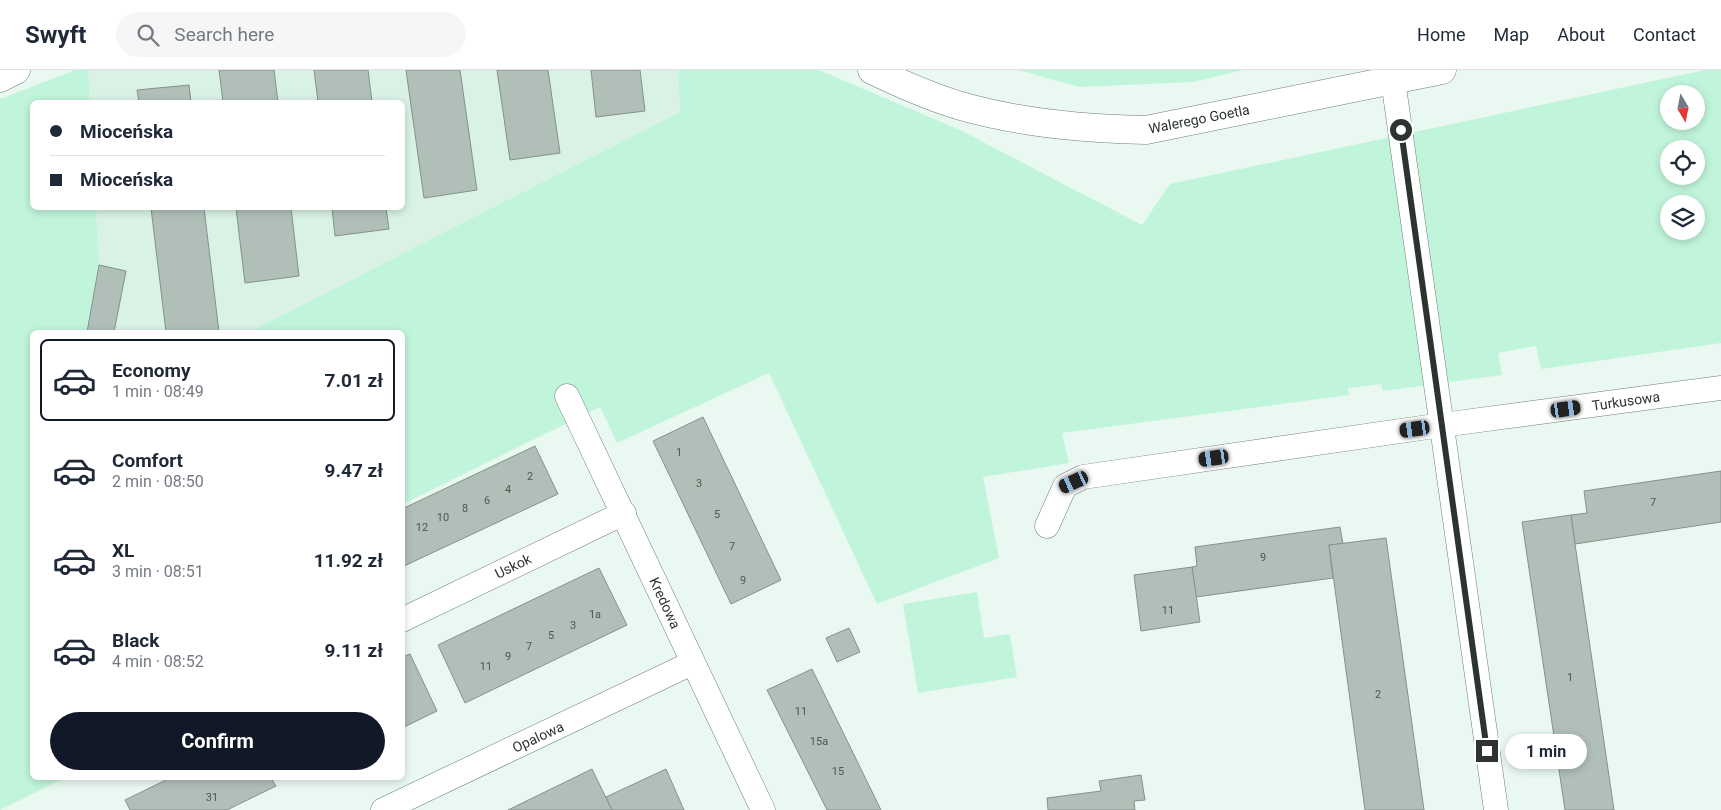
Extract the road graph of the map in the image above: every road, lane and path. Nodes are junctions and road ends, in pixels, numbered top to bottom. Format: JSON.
{"nodes":[{"id":1,"x":16,"y":70,"type":"edge"},
{"id":2,"x":872,"y":70,"type":"edge"},
{"id":3,"x":1442,"y":70,"type":"edge"},
{"id":4,"x":0,"y":78,"type":"edge"},
{"id":5,"x":1393,"y":80,"type":"junction"},
{"id":6,"x":1721,"y":388,"type":"edge"},
{"id":7,"x":567,"y":396,"type":"dead end"},
{"id":8,"x":1442,"y":425,"type":"junction"},
{"id":9,"x":624,"y":513,"type":"junction"},
{"id":10,"x":1047,"y":526,"type":"dead end"},
{"id":11,"x":405,"y":619,"type":"edge"},
{"id":12,"x":692,"y":663,"type":"junction"},
{"id":13,"x":383,"y":810,"type":"edge"},
{"id":14,"x":763,"y":810,"type":"edge"},
{"id":15,"x":1496,"y":810,"type":"edge"}],
"edges":[{"from":1,"to":4,"type":"street"},
{"from":2,"to":5,"type":"street","name":"Walerego Goetla"},
{"from":3,"to":5,"type":"street","name":"Walerego Goetla"},
{"from":5,"to":8,"type":"street"},
{"from":6,"to":8,"type":"street","name":"Turkusowa"},
{"from":7,"to":9,"type":"street","name":"Kredowa"},
{"from":8,"to":10,"type":"street","name":"Turkusowa"},
{"from":8,"to":15,"type":"street"},
{"from":9,"to":11,"type":"street","name":"Uskok"},
{"from":9,"to":12,"type":"street","name":"Kredowa"},
{"from":12,"to":13,"type":"street","name":"Opalowa"},
{"from":12,"to":14,"type":"street","name":"Kredowa"}]}
